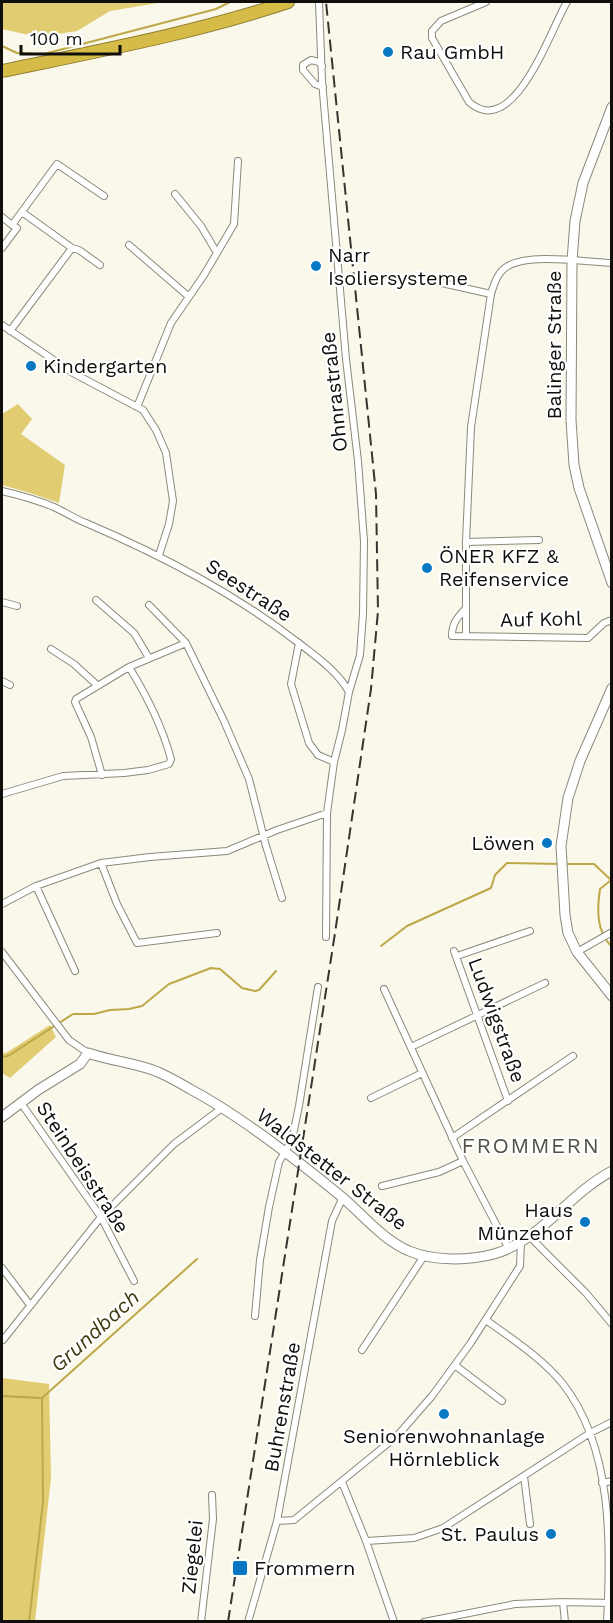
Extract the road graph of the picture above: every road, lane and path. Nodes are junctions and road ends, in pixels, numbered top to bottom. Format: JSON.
{"nodes":[{"id":1,"x":288,"y":2,"type":"edge"},
{"id":2,"x":486,"y":2,"type":"edge"},
{"id":3,"x":567,"y":2,"type":"edge"},
{"id":4,"x":319,"y":3,"type":"edge"},
{"id":5,"x":322,"y":66,"type":"junction"},
{"id":6,"x":2,"y":71,"type":"edge"},
{"id":7,"x":323,"y":87,"type":"junction"},
{"id":8,"x":612,"y":107,"type":"edge"},
{"id":9,"x":238,"y":160,"type":"dead end"},
{"id":10,"x":175,"y":194,"type":"dead end"},
{"id":11,"x":104,"y":196,"type":"dead end"},
{"id":12,"x":22,"y":212,"type":"junction"},
{"id":13,"x":2,"y":217,"type":"edge"},
{"id":14,"x":12,"y":225,"type":"junction"},
{"id":15,"x":129,"y":245,"type":"dead end"},
{"id":16,"x":2,"y":248,"type":"edge"},
{"id":17,"x":72,"y":248,"type":"junction"},
{"id":18,"x":217,"y":253,"type":"junction"},
{"id":19,"x":572,"y":261,"type":"junction"},
{"id":20,"x":612,"y":263,"type":"edge"},
{"id":21,"x":100,"y":265,"type":"dead end"},
{"id":22,"x":424,"y":279,"type":"dead end"},
{"id":23,"x":491,"y":294,"type":"junction"},
{"id":24,"x":188,"y":296,"type":"junction"},
{"id":25,"x":2,"y":325,"type":"edge"},
{"id":26,"x":10,"y":331,"type":"junction"},
{"id":27,"x":137,"y":407,"type":"junction"},
{"id":28,"x":2,"y":491,"type":"edge"},
{"id":29,"x":539,"y":540,"type":"dead end"},
{"id":30,"x":466,"y":542,"type":"junction"},
{"id":31,"x":159,"y":555,"type":"junction"},
{"id":32,"x":612,"y":583,"type":"edge"},
{"id":33,"x":96,"y":600,"type":"dead end"},
{"id":34,"x":2,"y":602,"type":"edge"},
{"id":35,"x":149,"y":605,"type":"dead end"},
{"id":36,"x":17,"y":606,"type":"dead end"},
{"id":37,"x":466,"y":608,"type":"junction"},
{"id":38,"x":612,"y":620,"type":"edge"},
{"id":39,"x":466,"y":636,"type":"junction"},
{"id":40,"x":186,"y":643,"type":"junction"},
{"id":41,"x":299,"y":644,"type":"junction"},
{"id":42,"x":51,"y":649,"type":"dead end"},
{"id":43,"x":149,"y":658,"type":"junction"},
{"id":44,"x":129,"y":667,"type":"junction"},
{"id":45,"x":2,"y":681,"type":"edge"},
{"id":46,"x":10,"y":685,"type":"dead end"},
{"id":47,"x":97,"y":685,"type":"junction"},
{"id":48,"x":612,"y":688,"type":"edge"},
{"id":49,"x":349,"y":692,"type":"junction"},
{"id":50,"x":334,"y":762,"type":"junction"},
{"id":51,"x":102,"y":775,"type":"junction"},
{"id":52,"x":2,"y":794,"type":"edge"},
{"id":53,"x":327,"y":813,"type":"junction"},
{"id":54,"x":265,"y":836,"type":"junction"},
{"id":55,"x":101,"y":863,"type":"junction"},
{"id":56,"x":36,"y":886,"type":"junction"},
{"id":57,"x":282,"y":898,"type":"dead end"},
{"id":58,"x":2,"y":904,"type":"edge"},
{"id":59,"x":530,"y":931,"type":"dead end"},
{"id":60,"x":611,"y":932,"type":"edge"},
{"id":61,"x":217,"y":933,"type":"dead end"},
{"id":62,"x":327,"y":937,"type":"dead end"},
{"id":63,"x":580,"y":950,"type":"junction"},
{"id":64,"x":2,"y":952,"type":"edge"},
{"id":65,"x":75,"y":971,"type":"dead end"},
{"id":66,"x":544,"y":983,"type":"dead end"},
{"id":67,"x":318,"y":987,"type":"dead end"},
{"id":68,"x":384,"y":989,"type":"dead end"},
{"id":69,"x":612,"y":996,"type":"edge"},
{"id":70,"x":477,"y":1014,"type":"junction"},
{"id":71,"x":411,"y":1047,"type":"junction"},
{"id":72,"x":88,"y":1053,"type":"junction"},
{"id":73,"x":573,"y":1056,"type":"dead end"},
{"id":74,"x":422,"y":1072,"type":"junction"},
{"id":75,"x":371,"y":1098,"type":"dead end"},
{"id":76,"x":508,"y":1101,"type":"junction"},
{"id":77,"x":21,"y":1103,"type":"junction"},
{"id":78,"x":222,"y":1108,"type":"junction"},
{"id":79,"x":2,"y":1117,"type":"edge"},
{"id":80,"x":452,"y":1138,"type":"junction"},
{"id":81,"x":284,"y":1153,"type":"junction"},
{"id":82,"x":463,"y":1161,"type":"junction"},
{"id":83,"x":612,"y":1172,"type":"edge"},
{"id":84,"x":382,"y":1186,"type":"dead end"},
{"id":85,"x":343,"y":1197,"type":"junction"},
{"id":86,"x":101,"y":1217,"type":"junction"},
{"id":87,"x":530,"y":1237,"type":"junction"},
{"id":88,"x":521,"y":1242,"type":"junction"},
{"id":89,"x":509,"y":1249,"type":"junction"},
{"id":90,"x":424,"y":1256,"type":"junction"},
{"id":91,"x":2,"y":1268,"type":"edge"},
{"id":92,"x":134,"y":1281,"type":"dead end"},
{"id":93,"x":30,"y":1305,"type":"junction"},
{"id":94,"x":255,"y":1316,"type":"dead end"},
{"id":95,"x":486,"y":1320,"type":"junction"},
{"id":96,"x":612,"y":1324,"type":"edge"},
{"id":97,"x":3,"y":1340,"type":"dead end"},
{"id":98,"x":362,"y":1350,"type":"dead end"},
{"id":99,"x":456,"y":1366,"type":"junction"},
{"id":100,"x":502,"y":1401,"type":"dead end"},
{"id":101,"x":612,"y":1422,"type":"edge"},
{"id":102,"x":590,"y":1433,"type":"junction"},
{"id":103,"x":524,"y":1476,"type":"junction"},
{"id":104,"x":612,"y":1481,"type":"edge"},
{"id":105,"x":342,"y":1482,"type":"junction"},
{"id":106,"x":602,"y":1483,"type":"junction"},
{"id":107,"x":212,"y":1495,"type":"dead end"},
{"id":108,"x":277,"y":1521,"type":"junction"},
{"id":109,"x":530,"y":1524,"type":"dead end"},
{"id":110,"x":610,"y":1539,"type":"edge"},
{"id":111,"x":366,"y":1541,"type":"junction"},
{"id":112,"x":563,"y":1602,"type":"junction"},
{"id":113,"x":610,"y":1603,"type":"edge"},
{"id":114,"x":201,"y":1622,"type":"edge"},
{"id":115,"x":248,"y":1622,"type":"edge"},
{"id":116,"x":394,"y":1622,"type":"edge"},
{"id":117,"x":424,"y":1622,"type":"edge"},
{"id":118,"x":565,"y":1622,"type":"edge"},
{"id":119,"x":607,"y":1622,"type":"edge"}],
"edges":[{"from":1,"to":6,"type":"highway"},
{"from":2,"to":3,"type":"street"},
{"from":4,"to":5,"type":"street","name":"Ohnrastraße"},
{"from":5,"to":7,"type":"street","name":"Ohnrastraße"},
{"from":5,"to":7,"type":"street"},
{"from":7,"to":49,"type":"street","name":"Ohnrastraße"},
{"from":8,"to":19,"type":"main road","name":"Balinger Straße"},
{"from":9,"to":18,"type":"street"},
{"from":10,"to":18,"type":"street"},
{"from":11,"to":12,"type":"street"},
{"from":12,"to":14,"type":"street"},
{"from":12,"to":17,"type":"street"},
{"from":13,"to":14,"type":"street"},
{"from":14,"to":16,"type":"street"},
{"from":15,"to":24,"type":"street"},
{"from":17,"to":21,"type":"street"},
{"from":17,"to":26,"type":"street"},
{"from":18,"to":24,"type":"street"},
{"from":19,"to":20,"type":"street"},
{"from":19,"to":23,"type":"street"},
{"from":19,"to":32,"type":"main road","name":"Balinger Straße"},
{"from":22,"to":23,"type":"street"},
{"from":23,"to":30,"type":"street"},
{"from":24,"to":27,"type":"street"},
{"from":25,"to":26,"type":"street"},
{"from":26,"to":27,"type":"street"},
{"from":27,"to":31,"type":"street"},
{"from":28,"to":31,"type":"street","name":"Seestraße"},
{"from":29,"to":30,"type":"street"},
{"from":30,"to":37,"type":"street"},
{"from":31,"to":41,"type":"street","name":"Seestraße"},
{"from":33,"to":43,"type":"street"},
{"from":34,"to":36,"type":"street"},
{"from":35,"to":40,"type":"street"},
{"from":37,"to":39,"type":"street"},
{"from":37,"to":39,"type":"street"},
{"from":38,"to":39,"type":"street","name":"Auf Kohl"},
{"from":40,"to":43,"type":"street"},
{"from":40,"to":54,"type":"street"},
{"from":41,"to":49,"type":"street","name":"Seestraße"},
{"from":41,"to":50,"type":"street"},
{"from":42,"to":47,"type":"street"},
{"from":43,"to":44,"type":"street"},
{"from":44,"to":47,"type":"street"},
{"from":44,"to":51,"type":"street"},
{"from":45,"to":46,"type":"street"},
{"from":47,"to":51,"type":"street"},
{"from":48,"to":63,"type":"main road"},
{"from":49,"to":50,"type":"street"},
{"from":50,"to":53,"type":"street"},
{"from":51,"to":52,"type":"street"},
{"from":53,"to":54,"type":"street"},
{"from":53,"to":62,"type":"street"},
{"from":54,"to":55,"type":"street"},
{"from":54,"to":57,"type":"street"},
{"from":55,"to":56,"type":"street"},
{"from":55,"to":61,"type":"street"},
{"from":56,"to":58,"type":"street"},
{"from":56,"to":65,"type":"street"},
{"from":59,"to":70,"type":"street","name":"Ludwigstraße"},
{"from":60,"to":63,"type":"street"},
{"from":63,"to":69,"type":"main road"},
{"from":64,"to":72,"type":"street"},
{"from":66,"to":70,"type":"street"},
{"from":67,"to":81,"type":"street"},
{"from":68,"to":71,"type":"street"},
{"from":70,"to":71,"type":"street"},
{"from":70,"to":76,"type":"street","name":"Ludwigstraße"},
{"from":71,"to":74,"type":"street"},
{"from":72,"to":77,"type":"main road"},
{"from":72,"to":78,"type":"main road","name":"Waldstetter Straße"},
{"from":73,"to":76,"type":"street"},
{"from":74,"to":75,"type":"street"},
{"from":74,"to":80,"type":"street"},
{"from":76,"to":80,"type":"street"},
{"from":77,"to":79,"type":"main road"},
{"from":77,"to":86,"type":"street","name":"Steinbeisstraße"},
{"from":78,"to":81,"type":"main road","name":"Waldstetter Straße"},
{"from":78,"to":86,"type":"street"},
{"from":80,"to":82,"type":"street"},
{"from":81,"to":85,"type":"main road","name":"Waldstetter Straße"},
{"from":81,"to":94,"type":"street"},
{"from":82,"to":84,"type":"street"},
{"from":82,"to":89,"type":"street"},
{"from":83,"to":87,"type":"main road","name":"Waldstetter Straße"},
{"from":85,"to":90,"type":"main road","name":"Waldstetter Straße"},
{"from":85,"to":108,"type":"street","name":"Buhrenstraße"},
{"from":86,"to":92,"type":"street","name":"Steinbeisstraße"},
{"from":86,"to":93,"type":"street"},
{"from":87,"to":88,"type":"main road","name":"Waldstetter Straße"},
{"from":87,"to":96,"type":"street"},
{"from":88,"to":89,"type":"main road","name":"Waldstetter Straße"},
{"from":88,"to":95,"type":"street"},
{"from":89,"to":90,"type":"main road","name":"Waldstetter Straße"},
{"from":90,"to":98,"type":"street"},
{"from":91,"to":93,"type":"street"},
{"from":93,"to":97,"type":"street"},
{"from":95,"to":99,"type":"street"},
{"from":95,"to":102,"type":"street"},
{"from":99,"to":100,"type":"street"},
{"from":99,"to":105,"type":"street"},
{"from":101,"to":102,"type":"street"},
{"from":102,"to":103,"type":"street"},
{"from":102,"to":106,"type":"street"},
{"from":103,"to":109,"type":"street"},
{"from":103,"to":111,"type":"street"},
{"from":104,"to":106,"type":"street"},
{"from":105,"to":108,"type":"street"},
{"from":105,"to":111,"type":"street"},
{"from":106,"to":110,"type":"street"},
{"from":107,"to":114,"type":"street","name":"Ziegelei"},
{"from":108,"to":115,"type":"street","name":"Buhrenstraße"},
{"from":110,"to":113,"type":"street"},
{"from":111,"to":116,"type":"street"},
{"from":112,"to":113,"type":"street"},
{"from":112,"to":117,"type":"street"},
{"from":112,"to":118,"type":"street"},
{"from":113,"to":119,"type":"street"}]}
